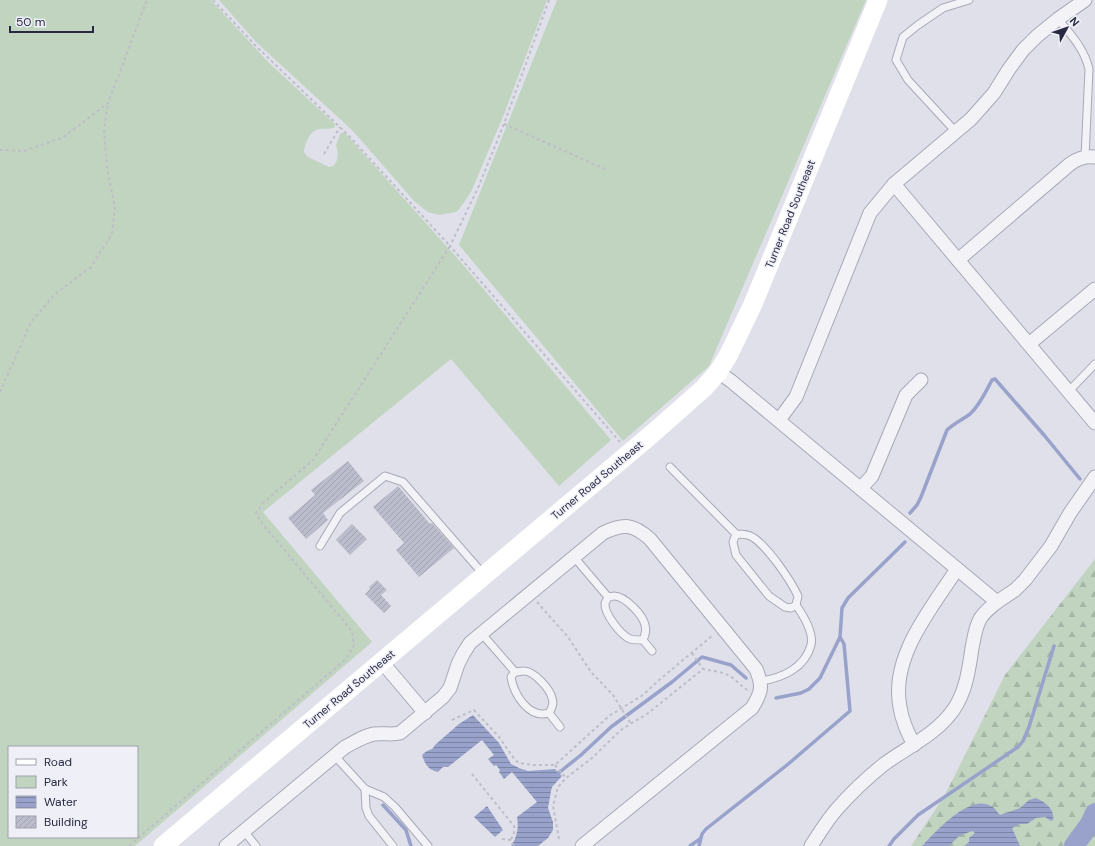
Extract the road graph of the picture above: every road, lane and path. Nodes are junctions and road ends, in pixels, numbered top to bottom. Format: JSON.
{"nodes":[{"id":1,"x":147,"y":0,"type":"edge"},
{"id":2,"x":213,"y":0,"type":"edge"},
{"id":3,"x":550,"y":0,"type":"edge"},
{"id":4,"x":878,"y":0,"type":"edge"},
{"id":5,"x":969,"y":0,"type":"edge"},
{"id":6,"x":1085,"y":0,"type":"edge"},
{"id":7,"x":1058,"y":19,"type":"junction"},
{"id":8,"x":108,"y":103,"type":"junction"},
{"id":9,"x":504,"y":124,"type":"junction"},
{"id":10,"x":340,"y":127,"type":"junction"},
{"id":11,"x":956,"y":132,"type":"junction"},
{"id":12,"x":0,"y":150,"type":"edge"},
{"id":13,"x":324,"y":154,"type":"dead end"},
{"id":14,"x":1090,"y":157,"type":"edge"},
{"id":15,"x":605,"y":169,"type":"dead end"},
{"id":16,"x":894,"y":184,"type":"junction"},
{"id":17,"x":450,"y":246,"type":"junction"},
{"id":18,"x":958,"y":260,"type":"junction"},
{"id":19,"x":1095,"y":289,"type":"edge"},
{"id":20,"x":1029,"y":344,"type":"junction"},
{"id":21,"x":1095,"y":364,"type":"edge"},
{"id":22,"x":718,"y":372,"type":"junction"},
{"id":23,"x":921,"y":380,"type":"dead end"},
{"id":24,"x":1069,"y":391,"type":"junction"},
{"id":25,"x":0,"y":392,"type":"edge"},
{"id":26,"x":779,"y":420,"type":"junction"},
{"id":27,"x":1095,"y":423,"type":"edge"},
{"id":28,"x":630,"y":453,"type":"junction"},
{"id":29,"x":670,"y":467,"type":"dead end"},
{"id":30,"x":1095,"y":477,"type":"edge"},
{"id":31,"x":860,"y":488,"type":"junction"},
{"id":32,"x":736,"y":534,"type":"junction"},
{"id":33,"x":320,"y":546,"type":"dead end"},
{"id":34,"x":574,"y":557,"type":"junction"},
{"id":35,"x":957,"y":569,"type":"junction"},
{"id":36,"x":484,"y":575,"type":"junction"},
{"id":37,"x":530,"y":594,"type":"junction"},
{"id":38,"x":608,"y":597,"type":"junction"},
{"id":39,"x":997,"y":602,"type":"junction"},
{"id":40,"x":796,"y":605,"type":"junction"},
{"id":41,"x":722,"y":628,"type":"junction"},
{"id":42,"x":482,"y":634,"type":"junction"},
{"id":43,"x":643,"y":640,"type":"junction"},
{"id":44,"x":652,"y":651,"type":"dead end"},
{"id":45,"x":692,"y":653,"type":"junction"},
{"id":46,"x":382,"y":662,"type":"junction"},
{"id":47,"x":703,"y":670,"type":"junction"},
{"id":48,"x":515,"y":672,"type":"junction"},
{"id":49,"x":761,"y":681,"type":"junction"},
{"id":50,"x":759,"y":696,"type":"junction"},
{"id":51,"x":621,"y":709,"type":"junction"},
{"id":52,"x":425,"y":713,"type":"junction"},
{"id":53,"x":549,"y":713,"type":"junction"},
{"id":54,"x":452,"y":720,"type":"dead end"},
{"id":55,"x":631,"y":724,"type":"junction"},
{"id":56,"x":560,"y":727,"type":"dead end"},
{"id":57,"x":914,"y":745,"type":"junction"},
{"id":58,"x":334,"y":755,"type":"junction"},
{"id":59,"x":555,"y":765,"type":"junction"},
{"id":60,"x":472,"y":774,"type":"dead end"},
{"id":61,"x":566,"y":778,"type":"junction"},
{"id":62,"x":365,"y":788,"type":"junction"},
{"id":63,"x":244,"y":831,"type":"junction"},
{"id":64,"x":502,"y":839,"type":"dead end"},
{"id":65,"x":511,"y":839,"type":"junction"},
{"id":66,"x":559,"y":839,"type":"dead end"},
{"id":67,"x":129,"y":846,"type":"edge"},
{"id":68,"x":163,"y":846,"type":"edge"},
{"id":69,"x":226,"y":846,"type":"edge"},
{"id":70,"x":256,"y":846,"type":"edge"},
{"id":71,"x":393,"y":846,"type":"edge"},
{"id":72,"x":428,"y":846,"type":"edge"},
{"id":73,"x":516,"y":846,"type":"edge"},
{"id":74,"x":582,"y":846,"type":"edge"},
{"id":75,"x":811,"y":846,"type":"edge"}],
"edges":[{"from":1,"to":8,"type":"path"},
{"from":2,"to":10,"type":"path"},
{"from":3,"to":9,"type":"path"},
{"from":4,"to":22,"type":"main road","name":"Turner Road Southeast"},
{"from":5,"to":11,"type":"lane"},
{"from":6,"to":7,"type":"street"},
{"from":7,"to":11,"type":"street"},
{"from":7,"to":14,"type":"lane"},
{"from":8,"to":12,"type":"path"},
{"from":8,"to":25,"type":"path"},
{"from":9,"to":15,"type":"path"},
{"from":9,"to":17,"type":"path"},
{"from":10,"to":13,"type":"path"},
{"from":10,"to":17,"type":"path"},
{"from":11,"to":16,"type":"street"},
{"from":14,"to":18,"type":"street"},
{"from":16,"to":18,"type":"street"},
{"from":16,"to":26,"type":"street"},
{"from":17,"to":28,"type":"path"},
{"from":17,"to":67,"type":"path"},
{"from":18,"to":20,"type":"street"},
{"from":19,"to":20,"type":"street"},
{"from":20,"to":24,"type":"street"},
{"from":21,"to":24,"type":"lane"},
{"from":22,"to":26,"type":"street"},
{"from":22,"to":28,"type":"main road","name":"Turner Road Southeast"},
{"from":23,"to":31,"type":"street"},
{"from":24,"to":27,"type":"street"},
{"from":26,"to":31,"type":"street"},
{"from":28,"to":36,"type":"main road","name":"Turner Road Southeast"},
{"from":29,"to":32,"type":"lane"},
{"from":30,"to":39,"type":"street"},
{"from":31,"to":35,"type":"street"},
{"from":32,"to":40,"type":"lane"},
{"from":32,"to":40,"type":"lane"},
{"from":33,"to":36,"type":"lane"},
{"from":34,"to":37,"type":"street"},
{"from":34,"to":38,"type":"lane"},
{"from":34,"to":41,"type":"street"},
{"from":35,"to":39,"type":"street"},
{"from":35,"to":57,"type":"street"},
{"from":36,"to":46,"type":"main road","name":"Turner Road Southeast"},
{"from":37,"to":42,"type":"street"},
{"from":37,"to":51,"type":"path"},
{"from":38,"to":43,"type":"lane"},
{"from":38,"to":43,"type":"lane"},
{"from":39,"to":57,"type":"street"},
{"from":40,"to":49,"type":"lane"},
{"from":41,"to":45,"type":"path"},
{"from":41,"to":49,"type":"street"},
{"from":42,"to":48,"type":"lane"},
{"from":42,"to":52,"type":"street"},
{"from":43,"to":44,"type":"lane"},
{"from":45,"to":47,"type":"path"},
{"from":45,"to":51,"type":"path"},
{"from":46,"to":52,"type":"street"},
{"from":46,"to":68,"type":"main road","name":"Turner Road Southeast"},
{"from":47,"to":50,"type":"path"},
{"from":47,"to":55,"type":"path"},
{"from":48,"to":53,"type":"lane"},
{"from":48,"to":53,"type":"lane"},
{"from":49,"to":50,"type":"street"},
{"from":50,"to":74,"type":"street"},
{"from":51,"to":55,"type":"path"},
{"from":51,"to":59,"type":"path"},
{"from":52,"to":58,"type":"street"},
{"from":53,"to":56,"type":"lane"},
{"from":54,"to":59,"type":"path"},
{"from":55,"to":61,"type":"path"},
{"from":57,"to":75,"type":"street"},
{"from":58,"to":62,"type":"lane"},
{"from":58,"to":63,"type":"street"},
{"from":59,"to":61,"type":"path"},
{"from":60,"to":65,"type":"path"},
{"from":61,"to":66,"type":"path"},
{"from":62,"to":71,"type":"lane"},
{"from":62,"to":72,"type":"lane"},
{"from":63,"to":69,"type":"street"},
{"from":63,"to":70,"type":"lane"},
{"from":64,"to":65,"type":"path"},
{"from":65,"to":73,"type":"path"}]}
